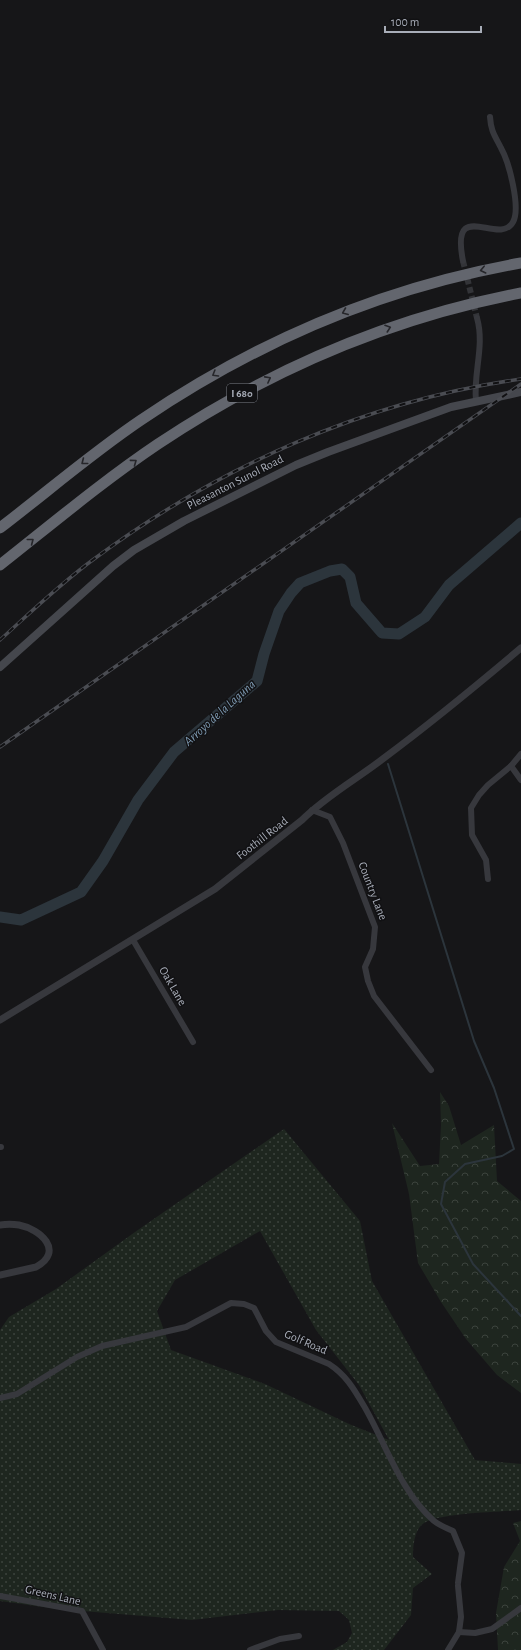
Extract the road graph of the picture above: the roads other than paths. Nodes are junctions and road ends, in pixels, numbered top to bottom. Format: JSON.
{"nodes":[{"id":1,"x":490,"y":117,"type":"dead end"},
{"id":2,"x":463,"y":261,"type":"tunnel mouth"},
{"id":3,"x":521,"y":263,"type":"edge"},
{"id":4,"x":521,"y":293,"type":"edge"},
{"id":5,"x":477,"y":318,"type":"tunnel mouth"},
{"id":6,"x":521,"y":392,"type":"edge"},
{"id":7,"x":476,"y":401,"type":"junction"},
{"id":8,"x":0,"y":528,"type":"edge"},
{"id":9,"x":0,"y":565,"type":"edge"},
{"id":10,"x":521,"y":648,"type":"edge"},
{"id":11,"x":0,"y":667,"type":"edge"},
{"id":12,"x":521,"y":754,"type":"edge"},
{"id":13,"x":511,"y":766,"type":"junction"},
{"id":14,"x":521,"y":780,"type":"edge"},
{"id":15,"x":312,"y":810,"type":"junction"},
{"id":16,"x":488,"y":879,"type":"dead end"},
{"id":17,"x":134,"y":940,"type":"junction"},
{"id":18,"x":0,"y":1020,"type":"edge"},
{"id":19,"x":193,"y":1042,"type":"dead end"},
{"id":20,"x":431,"y":1070,"type":"dead end"},
{"id":21,"x":0,"y":1225,"type":"edge"},
{"id":22,"x":0,"y":1275,"type":"edge"},
{"id":23,"x":0,"y":1398,"type":"edge"},
{"id":24,"x":0,"y":1596,"type":"edge"},
{"id":25,"x":521,"y":1608,"type":"edge"},
{"id":26,"x":459,"y":1632,"type":"junction"},
{"id":27,"x":299,"y":1636,"type":"dead end"},
{"id":28,"x":103,"y":1650,"type":"edge"},
{"id":29,"x":250,"y":1650,"type":"edge"},
{"id":30,"x":448,"y":1650,"type":"edge"}],
"edges":[{"from":1,"to":2,"type":"street"},
{"from":3,"to":8,"type":"highway","number":"I 680","one_way":true},
{"from":9,"to":4,"type":"highway","number":"I 680","one_way":true},
{"from":5,"to":7,"type":"street"},
{"from":6,"to":7,"type":"main road","name":"Pleasanton Sunol Road"},
{"from":7,"to":11,"type":"main road","name":"Pleasanton Sunol Road"},
{"from":10,"to":15,"type":"street","name":"Foothill Road"},
{"from":12,"to":13,"type":"street"},
{"from":13,"to":14,"type":"street"},
{"from":13,"to":16,"type":"street"},
{"from":15,"to":17,"type":"street","name":"Foothill Road"},
{"from":15,"to":20,"type":"street","name":"Country Lane"},
{"from":17,"to":18,"type":"street","name":"Foothill Road"},
{"from":17,"to":19,"type":"street","name":"Oak Lane"},
{"from":21,"to":22,"type":"street"},
{"from":23,"to":26,"type":"street","name":"Golf Road"},
{"from":24,"to":28,"type":"street","name":"Greens Lane"},
{"from":25,"to":26,"type":"street"},
{"from":26,"to":30,"type":"street","name":"Golf Road"},
{"from":27,"to":29,"type":"street"}]}
